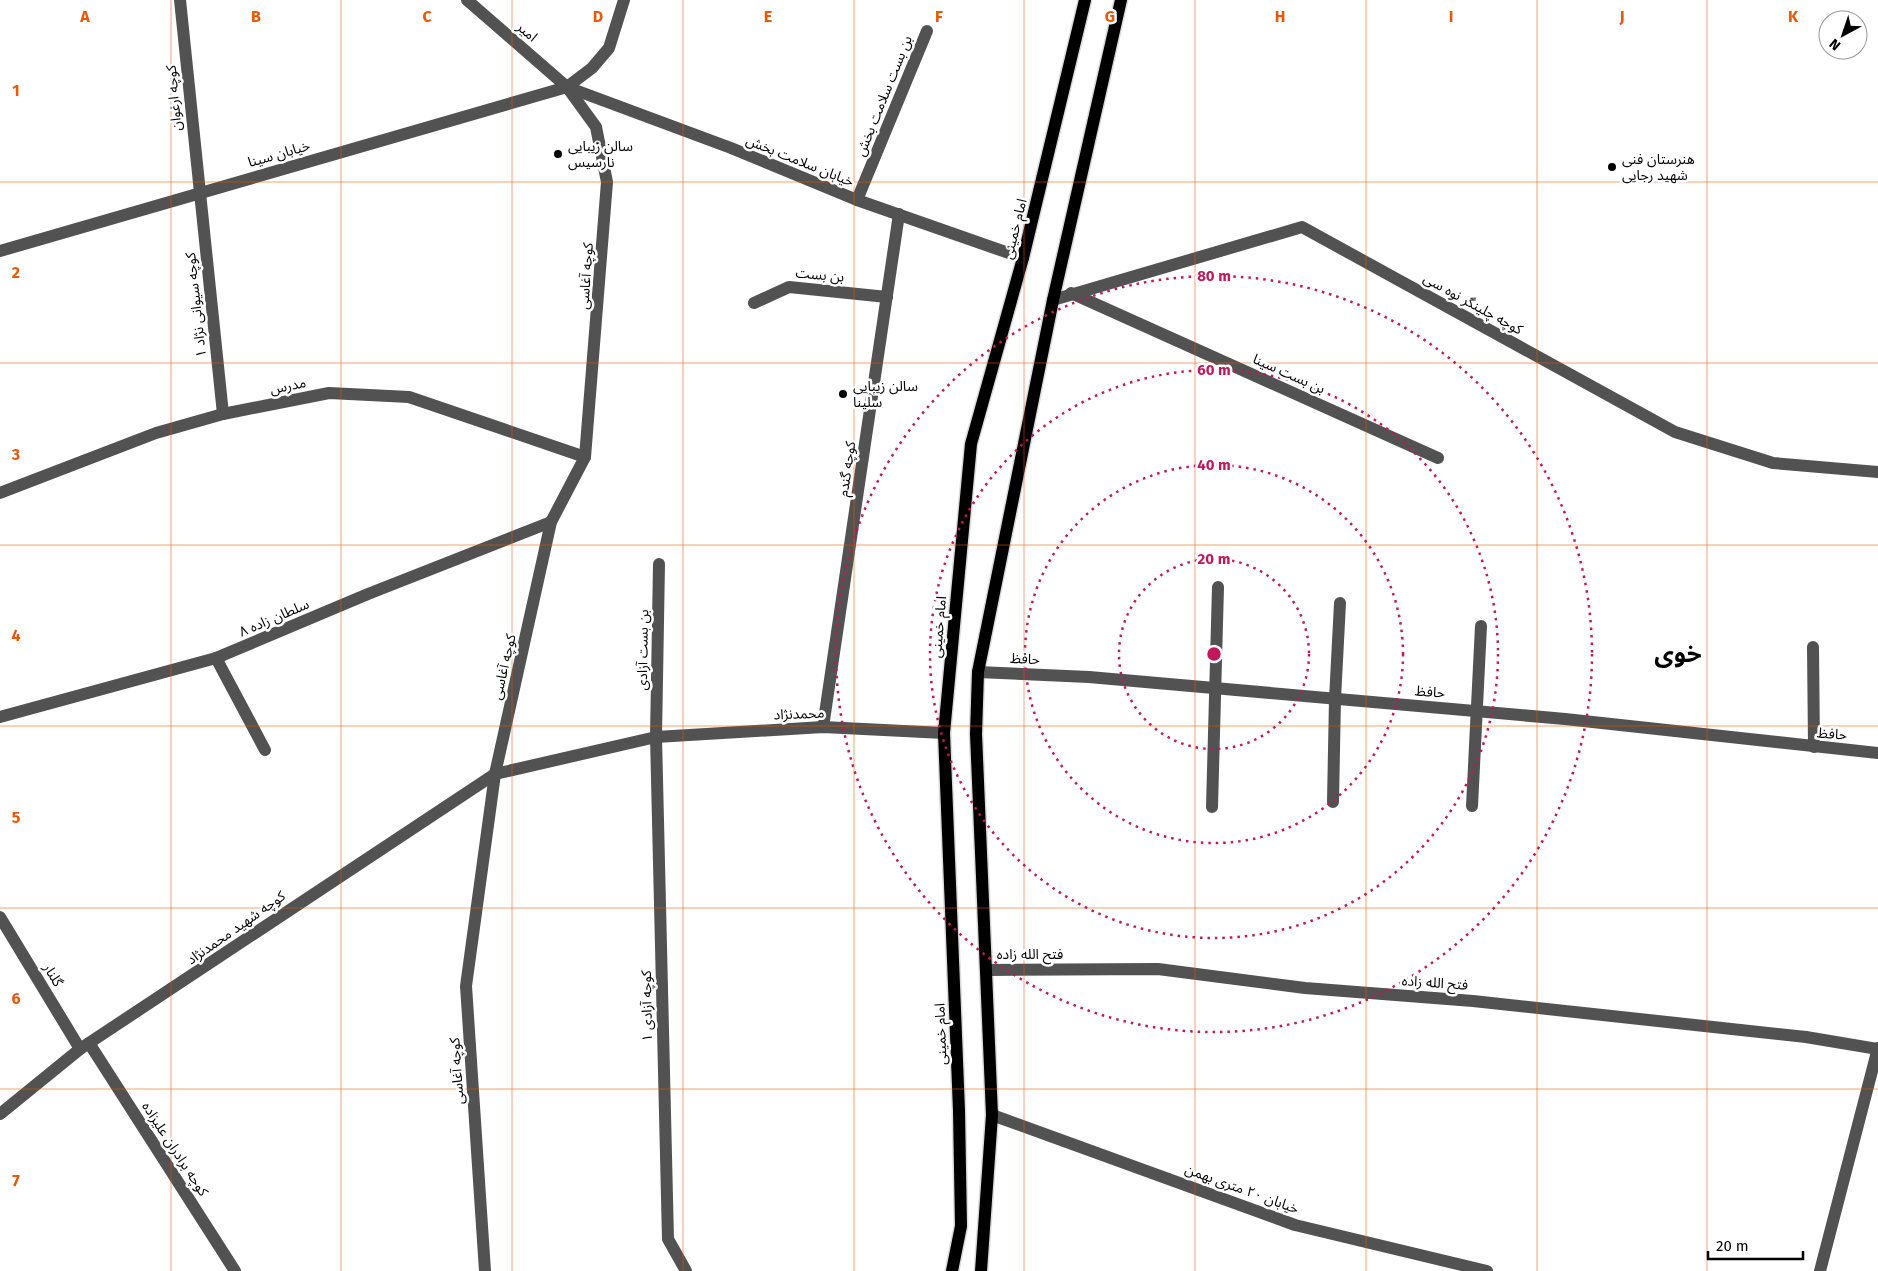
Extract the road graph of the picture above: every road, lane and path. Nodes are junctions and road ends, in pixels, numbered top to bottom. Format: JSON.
{"nodes":[{"id":1,"x":180,"y":0,"type":"edge"},
{"id":2,"x":467,"y":0,"type":"edge"},
{"id":3,"x":624,"y":0,"type":"edge"},
{"id":4,"x":1085,"y":0,"type":"edge"},
{"id":5,"x":1121,"y":0,"type":"edge"},
{"id":6,"x":927,"y":32,"type":"dead end"},
{"id":7,"x":567,"y":87,"type":"junction"},
{"id":8,"x":198,"y":193,"type":"junction"},
{"id":9,"x":857,"y":200,"type":"junction"},
{"id":10,"x":899,"y":214,"type":"junction"},
{"id":11,"x":0,"y":251,"type":"edge"},
{"id":12,"x":1024,"y":258,"type":"junction"},
{"id":13,"x":1071,"y":294,"type":"junction"},
{"id":14,"x":887,"y":297,"type":"junction"},
{"id":15,"x":1053,"y":300,"type":"junction"},
{"id":16,"x":754,"y":303,"type":"dead end"},
{"id":17,"x":223,"y":414,"type":"junction"},
{"id":18,"x":585,"y":458,"type":"junction"},
{"id":19,"x":1438,"y":458,"type":"dead end"},
{"id":20,"x":1878,"y":472,"type":"edge"},
{"id":21,"x":0,"y":493,"type":"edge"},
{"id":22,"x":551,"y":522,"type":"junction"},
{"id":23,"x":659,"y":564,"type":"dead end"},
{"id":24,"x":1218,"y":587,"type":"dead end"},
{"id":25,"x":1340,"y":603,"type":"dead end"},
{"id":26,"x":1481,"y":626,"type":"dead end"},
{"id":27,"x":1813,"y":647,"type":"dead end"},
{"id":28,"x":216,"y":658,"type":"junction"},
{"id":29,"x":978,"y":672,"type":"junction"},
{"id":30,"x":1215,"y":689,"type":"junction"},
{"id":31,"x":1335,"y":699,"type":"junction"},
{"id":32,"x":1477,"y":711,"type":"junction"},
{"id":33,"x":0,"y":717,"type":"edge"},
{"id":34,"x":824,"y":727,"type":"junction"},
{"id":35,"x":944,"y":733,"type":"junction"},
{"id":36,"x":656,"y":737,"type":"junction"},
{"id":37,"x":1814,"y":747,"type":"junction"},
{"id":38,"x":265,"y":750,"type":"dead end"},
{"id":39,"x":1878,"y":753,"type":"edge"},
{"id":40,"x":495,"y":774,"type":"junction"},
{"id":41,"x":1333,"y":802,"type":"dead end"},
{"id":42,"x":1472,"y":806,"type":"dead end"},
{"id":43,"x":1212,"y":807,"type":"dead end"},
{"id":44,"x":0,"y":917,"type":"edge"},
{"id":45,"x":987,"y":970,"type":"junction"},
{"id":46,"x":85,"y":1046,"type":"junction"},
{"id":47,"x":1878,"y":1049,"type":"edge"},
{"id":48,"x":0,"y":1114,"type":"edge"},
{"id":49,"x":992,"y":1115,"type":"junction"},
{"id":50,"x":234,"y":1271,"type":"edge"},
{"id":51,"x":485,"y":1271,"type":"edge"},
{"id":52,"x":686,"y":1271,"type":"edge"},
{"id":53,"x":952,"y":1271,"type":"edge"},
{"id":54,"x":981,"y":1271,"type":"edge"},
{"id":55,"x":1487,"y":1271,"type":"edge"},
{"id":56,"x":1820,"y":1271,"type":"edge"}],
"edges":[{"from":1,"to":8,"type":"street","name":"کوچه ارغوان"},
{"from":2,"to":7,"type":"street","name":"امیر"},
{"from":3,"to":7,"type":"street"},
{"from":4,"to":12,"type":"main road","name":"امام خمینی"},
{"from":5,"to":15,"type":"main road"},
{"from":6,"to":9,"type":"street","name":"بن بست سلامت بخش"},
{"from":7,"to":8,"type":"street","name":"خیابان سینا"},
{"from":7,"to":9,"type":"street","name":"خیابان سلامت بخش"},
{"from":7,"to":18,"type":"street","name":"کوچه آغاسی"},
{"from":8,"to":11,"type":"street","name":"خیابان سینا"},
{"from":8,"to":17,"type":"street","name":"کوچه سیوانی نژاد ۱"},
{"from":9,"to":10,"type":"street","name":"خیابان سلامت بخش"},
{"from":10,"to":12,"type":"street","name":"خیابان سلامت بخش"},
{"from":10,"to":14,"type":"street","name":"کوچه گندم"},
{"from":12,"to":35,"type":"main road","name":"امام خمینی"},
{"from":13,"to":15,"type":"street","name":"کوچه چلینگر نوه سی"},
{"from":13,"to":19,"type":"street","name":"بن بست سینا"},
{"from":13,"to":20,"type":"street","name":"کوچه چلینگر نوه سی"},
{"from":14,"to":16,"type":"street","name":"بن بست"},
{"from":14,"to":34,"type":"street","name":"کوچه گندم"},
{"from":15,"to":29,"type":"main road"},
{"from":17,"to":18,"type":"street","name":"مدرس"},
{"from":17,"to":21,"type":"street","name":"مدرس"},
{"from":18,"to":22,"type":"street","name":"کوچه آغاسی"},
{"from":22,"to":28,"type":"street","name":"سلطان زاده ۸"},
{"from":22,"to":40,"type":"street","name":"کوچه آغاسی"},
{"from":23,"to":36,"type":"street","name":"بن بست آزادی"},
{"from":24,"to":30,"type":"street"},
{"from":25,"to":31,"type":"street"},
{"from":26,"to":32,"type":"street"},
{"from":27,"to":37,"type":"street"},
{"from":28,"to":33,"type":"street","name":"سلطان زاده ۸"},
{"from":28,"to":38,"type":"street"},
{"from":29,"to":30,"type":"street","name":"حافظ"},
{"from":29,"to":45,"type":"main road"},
{"from":30,"to":31,"type":"street","name":"حافظ"},
{"from":30,"to":43,"type":"street"},
{"from":31,"to":32,"type":"street","name":"حافظ"},
{"from":31,"to":41,"type":"street"},
{"from":32,"to":37,"type":"street","name":"حافظ"},
{"from":32,"to":42,"type":"street"},
{"from":34,"to":35,"type":"street","name":"محمدنژاد"},
{"from":34,"to":36,"type":"street","name":"محمدنژاد"},
{"from":35,"to":53,"type":"main road","name":"امام خمینی"},
{"from":36,"to":40,"type":"street","name":"محمدنژاد"},
{"from":36,"to":52,"type":"street","name":"کوچه آزادی ۱"},
{"from":37,"to":39,"type":"street","name":"حافظ"},
{"from":40,"to":46,"type":"street","name":"کوچه شهید محمدنژاد"},
{"from":40,"to":51,"type":"street","name":"کوچه آغاسی"},
{"from":44,"to":46,"type":"street","name":"گلنار"},
{"from":45,"to":47,"type":"street","name":"فتح الله زاده"},
{"from":45,"to":49,"type":"main road"},
{"from":46,"to":48,"type":"street","name":"کوچه شهید محمدنژاد"},
{"from":46,"to":50,"type":"street","name":"کوچه برادران علیزاده"},
{"from":47,"to":56,"type":"street"},
{"from":49,"to":54,"type":"main road"},
{"from":49,"to":55,"type":"street","name":"خیابان ۲۰ متری بهمن"}]}
